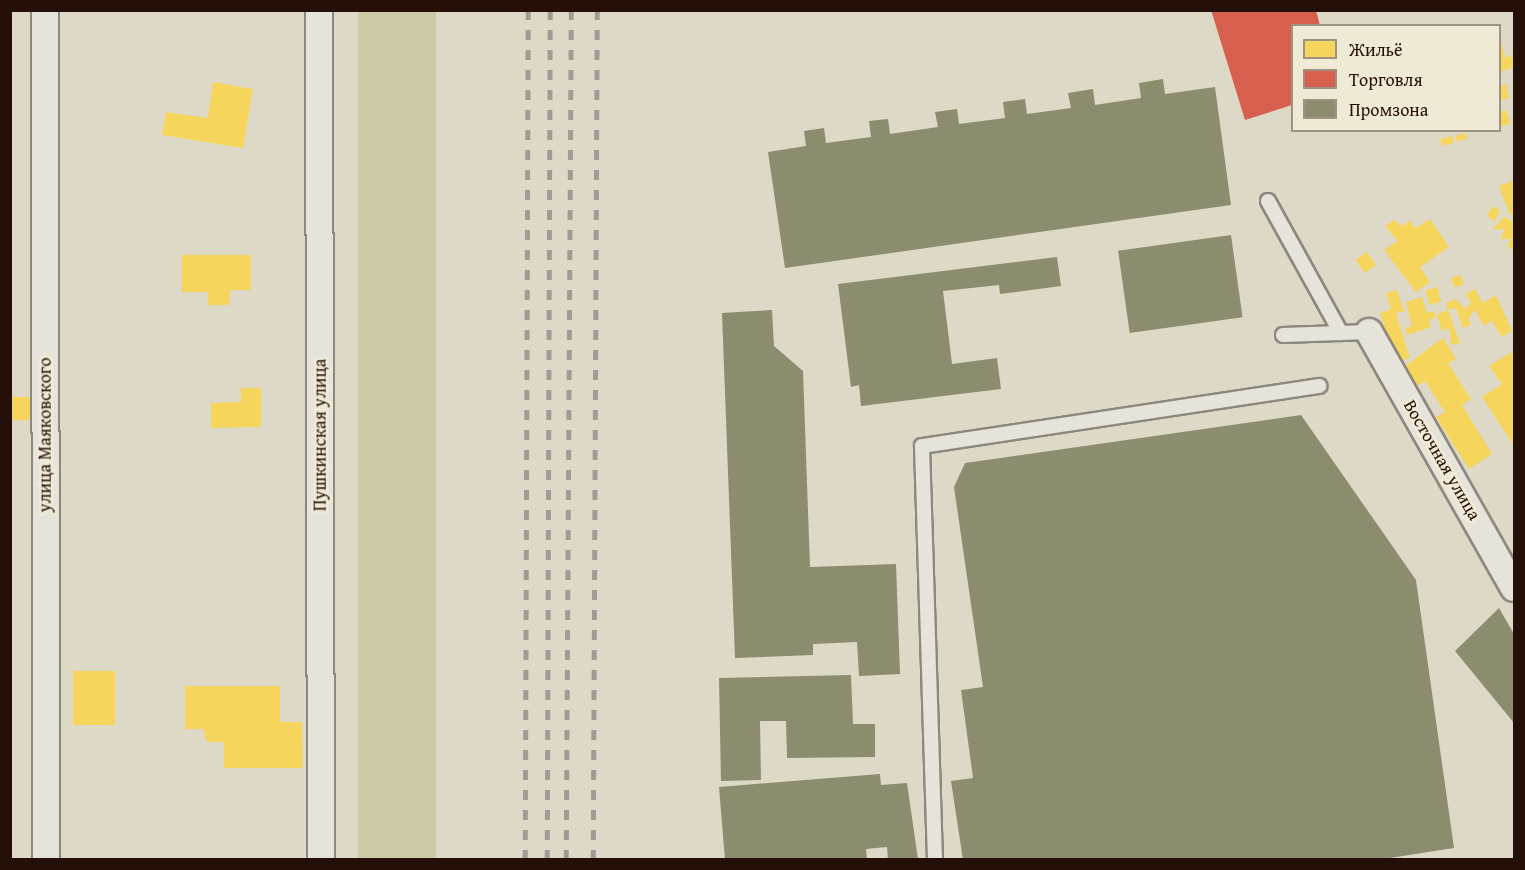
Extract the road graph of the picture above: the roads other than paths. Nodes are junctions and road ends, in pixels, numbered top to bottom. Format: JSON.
{"nodes":[{"id":1,"x":45,"y":10,"type":"edge"},
{"id":2,"x":319,"y":10,"type":"edge"},
{"id":3,"x":1268,"y":201,"type":"dead end"},
{"id":4,"x":1369,"y":332,"type":"joint"},
{"id":5,"x":1341,"y":333,"type":"junction"},
{"id":6,"x":1283,"y":335,"type":"dead end"},
{"id":7,"x":1320,"y":387,"type":"dead end"},
{"id":8,"x":1515,"y":588,"type":"edge"},
{"id":9,"x":46,"y":860,"type":"edge"},
{"id":10,"x":321,"y":860,"type":"edge"},
{"id":11,"x":935,"y":860,"type":"edge"}],
"edges":[{"from":1,"to":9,"type":"street","name":"улица Маяковского"},
{"from":2,"to":10,"type":"street","name":"Пушкинская улица"},
{"from":3,"to":5,"type":"lane"},
{"from":4,"to":5,"type":"lane"},
{"from":4,"to":8,"type":"street","name":"Восточная улица"},
{"from":5,"to":6,"type":"lane"},
{"from":7,"to":11,"type":"lane"}]}
